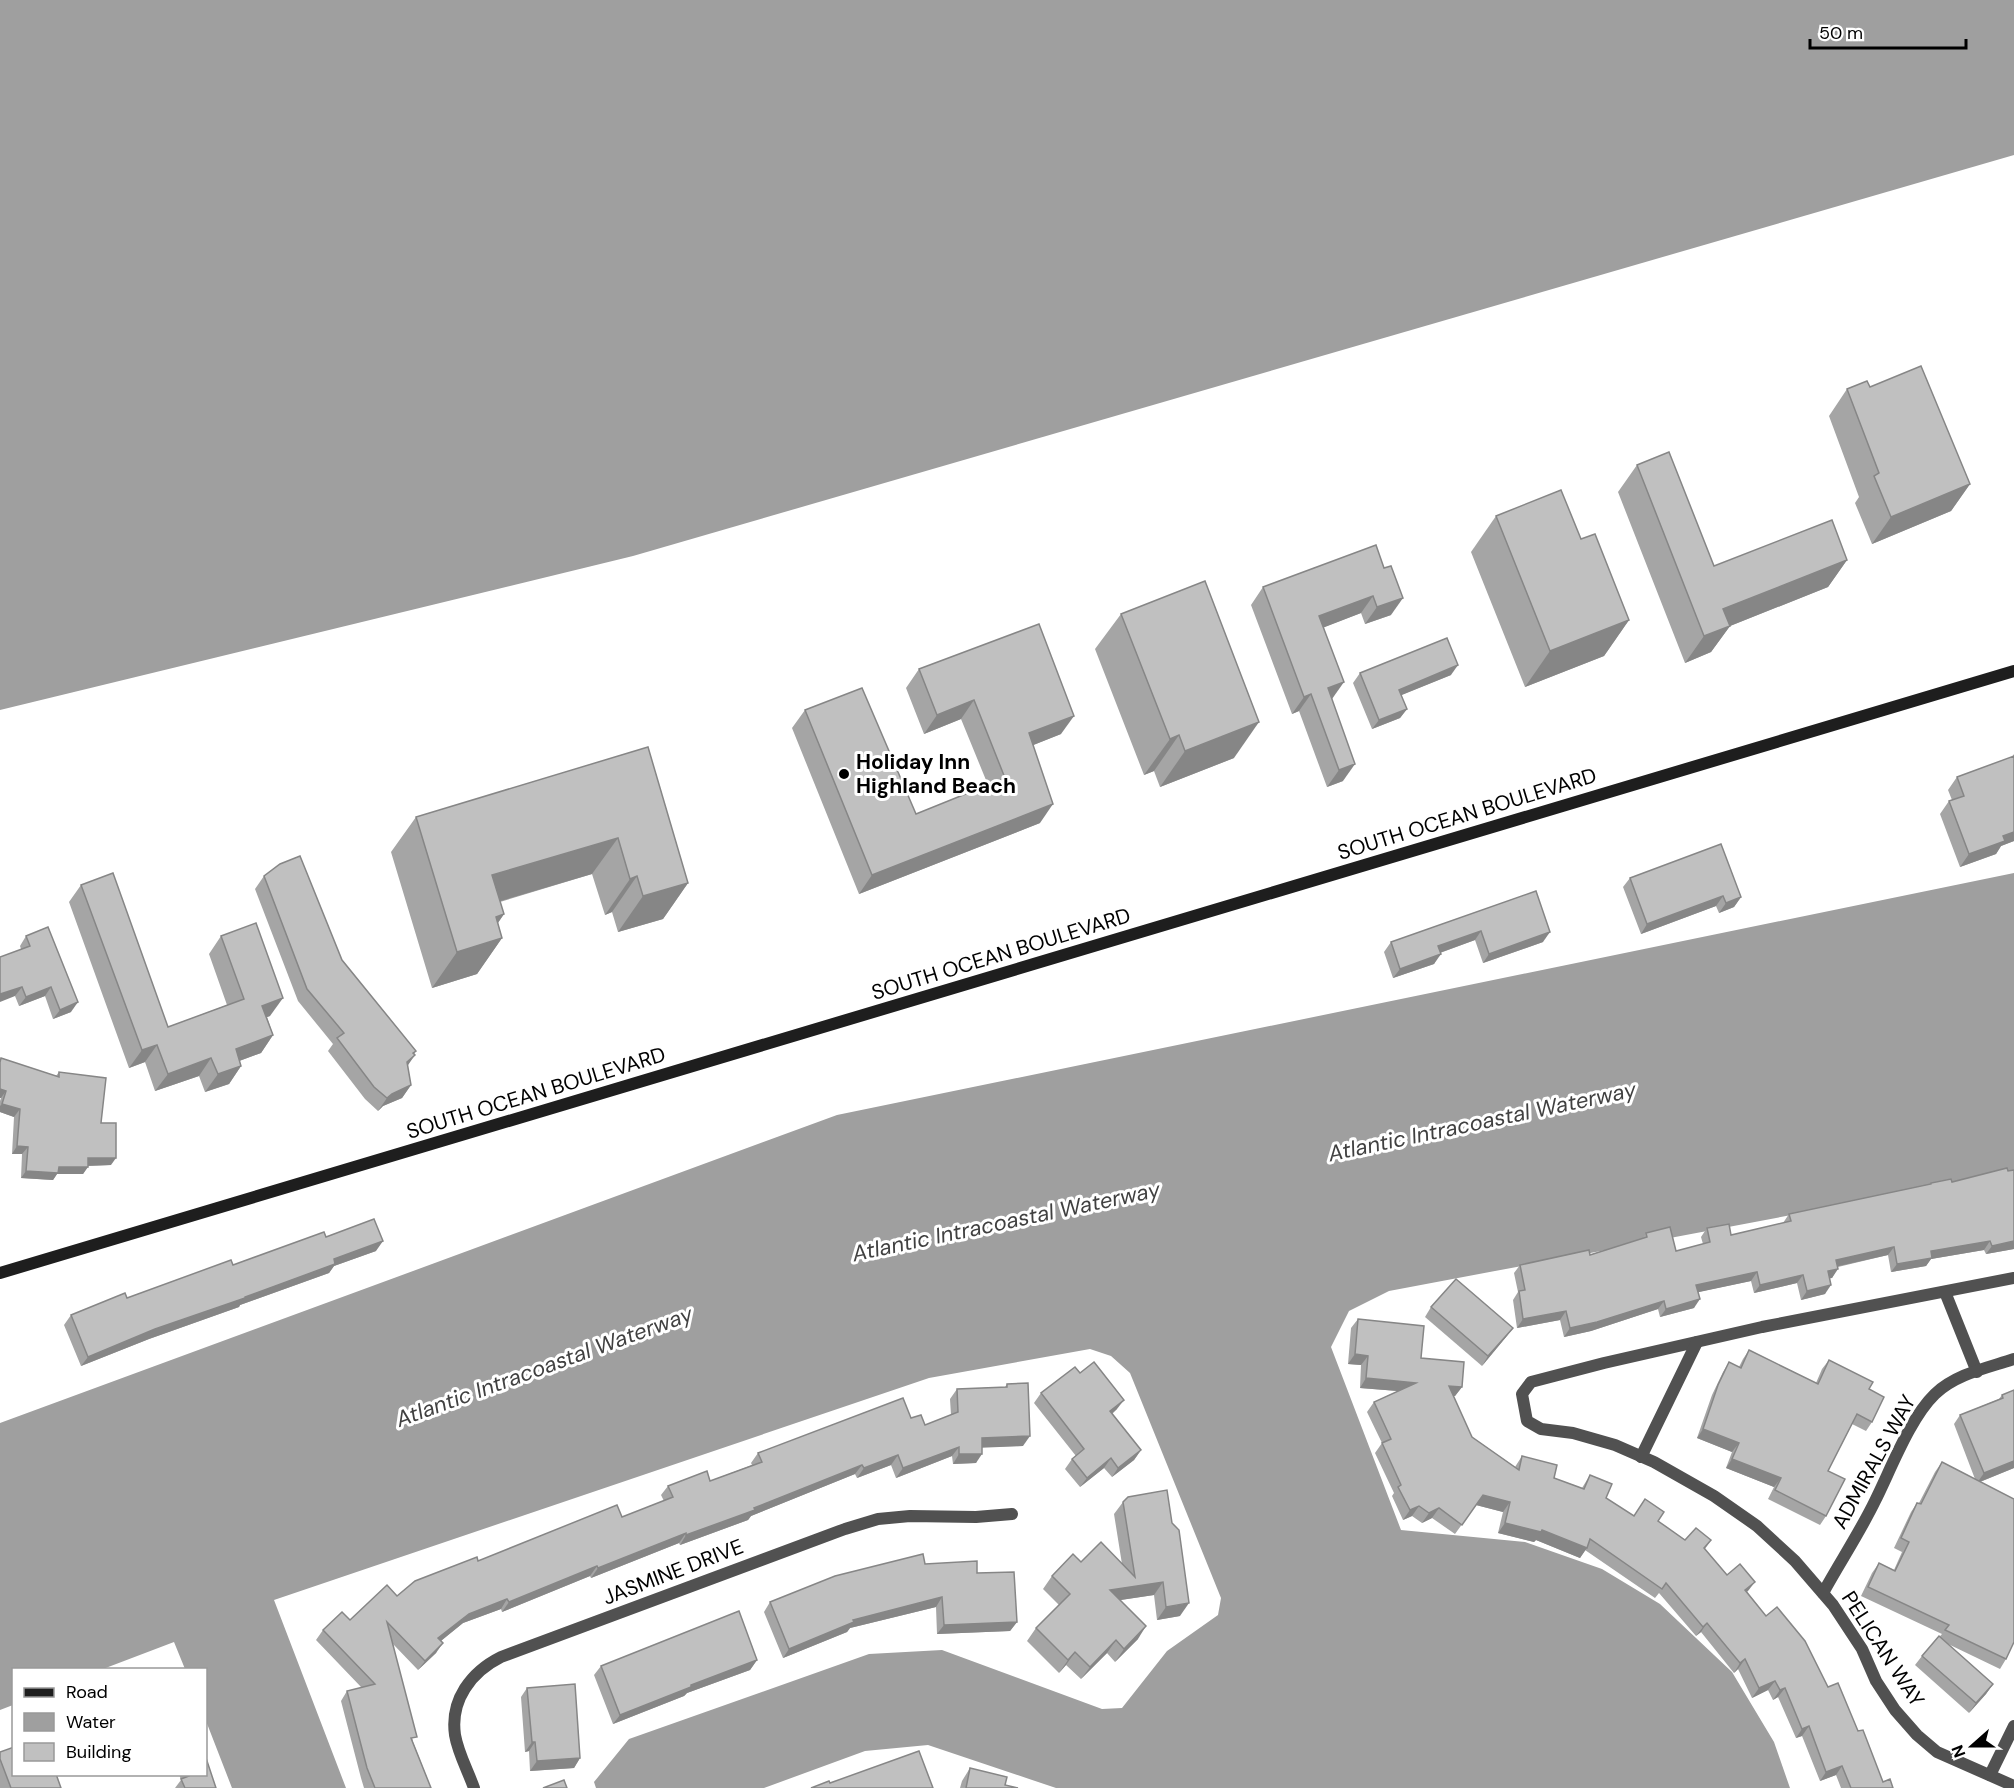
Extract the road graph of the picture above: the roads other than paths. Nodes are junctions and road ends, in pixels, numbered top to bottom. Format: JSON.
{"nodes":[{"id":1,"x":2014,"y":671,"type":"edge"},
{"id":2,"x":0,"y":1273,"type":"edge"},
{"id":3,"x":2014,"y":1278,"type":"edge"},
{"id":4,"x":1945,"y":1292,"type":"junction"},
{"id":5,"x":1697,"y":1342,"type":"junction"},
{"id":6,"x":2014,"y":1359,"type":"edge"},
{"id":7,"x":1977,"y":1372,"type":"junction"},
{"id":8,"x":1641,"y":1457,"type":"junction"},
{"id":9,"x":1012,"y":1514,"type":"dead end"},
{"id":10,"x":1823,"y":1593,"type":"junction"},
{"id":11,"x":2014,"y":1726,"type":"edge"},
{"id":12,"x":1990,"y":1775,"type":"junction"},
{"id":13,"x":2014,"y":1786,"type":"edge"},
{"id":14,"x":474,"y":1788,"type":"edge"}],
"edges":[{"from":1,"to":2,"type":"main road","name":"SOUTH OCEAN BOULEVARD"},
{"from":3,"to":4,"type":"street","name":"PELICAN WAY"},
{"from":4,"to":5,"type":"street","name":"PELICAN WAY"},
{"from":4,"to":7,"type":"street"},
{"from":5,"to":8,"type":"street"},
{"from":5,"to":8,"type":"street","name":"PELICAN WAY"},
{"from":6,"to":7,"type":"street","name":"ADMIRALS WAY"},
{"from":7,"to":10,"type":"street","name":"ADMIRALS WAY"},
{"from":8,"to":10,"type":"street","name":"PELICAN WAY"},
{"from":9,"to":14,"type":"street","name":"JASMINE DRIVE"},
{"from":10,"to":12,"type":"street","name":"PELICAN WAY"},
{"from":11,"to":12,"type":"street"},
{"from":12,"to":13,"type":"street","name":"PELICAN WAY"}]}
